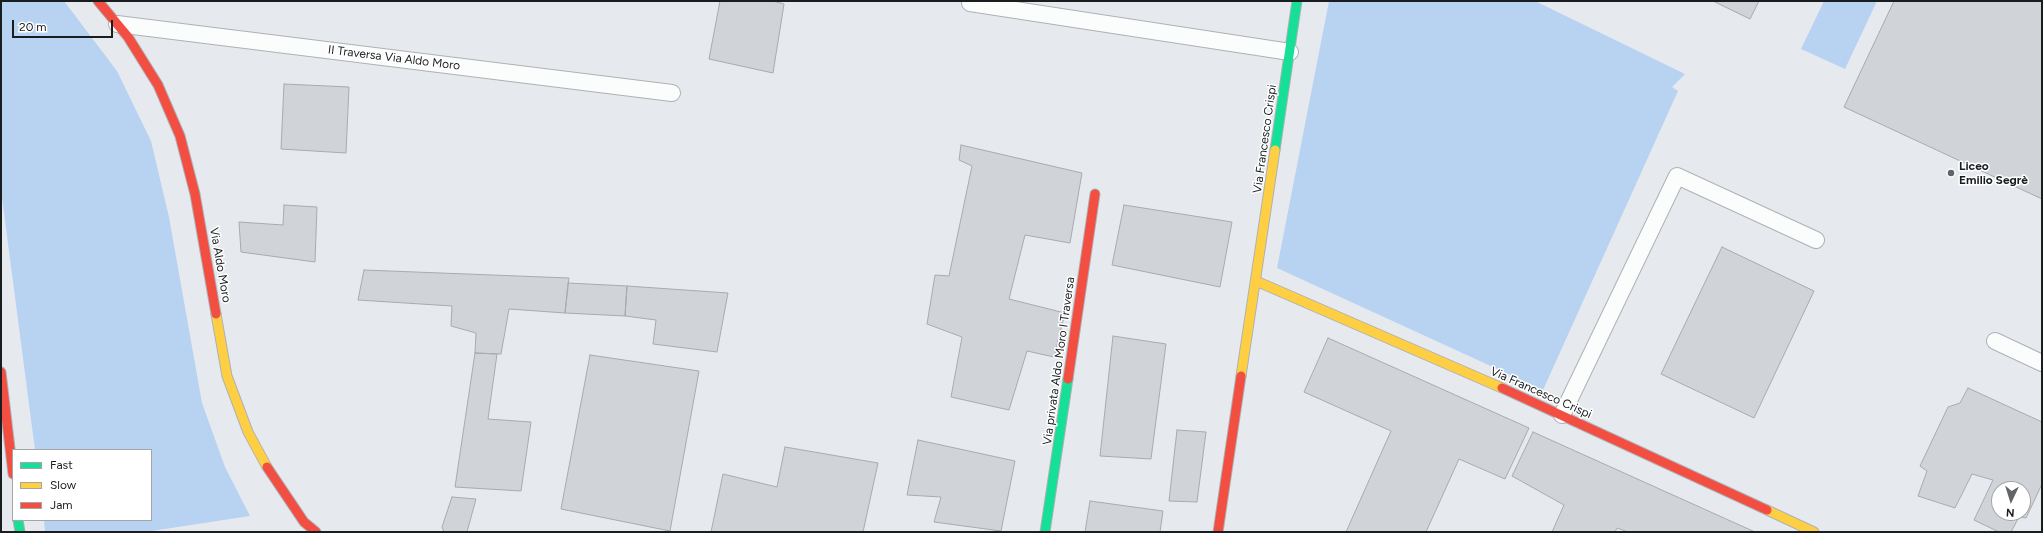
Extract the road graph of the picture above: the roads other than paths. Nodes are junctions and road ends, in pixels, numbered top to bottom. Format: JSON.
{"nodes":[{"id":1,"x":98,"y":1,"type":"edge"},
{"id":2,"x":970,"y":1,"type":"edge"},
{"id":3,"x":1297,"y":1,"type":"edge"},
{"id":4,"x":117,"y":24,"type":"junction"},
{"id":5,"x":1290,"y":52,"type":"junction"},
{"id":6,"x":672,"y":93,"type":"dead end"},
{"id":7,"x":1095,"y":194,"type":"dead end"},
{"id":8,"x":1816,"y":240,"type":"dead end"},
{"id":9,"x":1256,"y":281,"type":"junction"},
{"id":10,"x":1995,"y":341,"type":"dead end"},
{"id":11,"x":2042,"y":363,"type":"edge"},
{"id":12,"x":1,"y":372,"type":"edge"},
{"id":13,"x":1562,"y":415,"type":"junction"},
{"id":14,"x":12,"y":466,"type":"edge"},
{"id":15,"x":18,"y":521,"type":"edge"},
{"id":16,"x":20,"y":532,"type":"edge"},
{"id":17,"x":316,"y":532,"type":"edge"},
{"id":18,"x":1046,"y":532,"type":"edge"},
{"id":19,"x":1218,"y":532,"type":"edge"},
{"id":20,"x":1814,"y":532,"type":"edge"}],
"edges":[{"from":1,"to":4,"type":"street","name":"Via Aldo Moro"},
{"from":2,"to":5,"type":"lane"},
{"from":3,"to":5,"type":"street","name":"Via Francesco Crispi"},
{"from":4,"to":6,"type":"lane","name":"II Traversa Via Aldo Moro"},
{"from":4,"to":17,"type":"street","name":"Via Aldo Moro"},
{"from":5,"to":9,"type":"street","name":"Via Francesco Crispi"},
{"from":7,"to":18,"type":"street","name":"Via privata Aldo Moro I Traversa"},
{"from":8,"to":13,"type":"lane"},
{"from":9,"to":13,"type":"street","name":"Via Francesco Crispi"},
{"from":9,"to":19,"type":"street","name":"Via Francesco Crispi"},
{"from":10,"to":11,"type":"lane"},
{"from":12,"to":14,"type":"street"},
{"from":13,"to":20,"type":"street","name":"Via Francesco Crispi"},
{"from":15,"to":16,"type":"street"}]}
